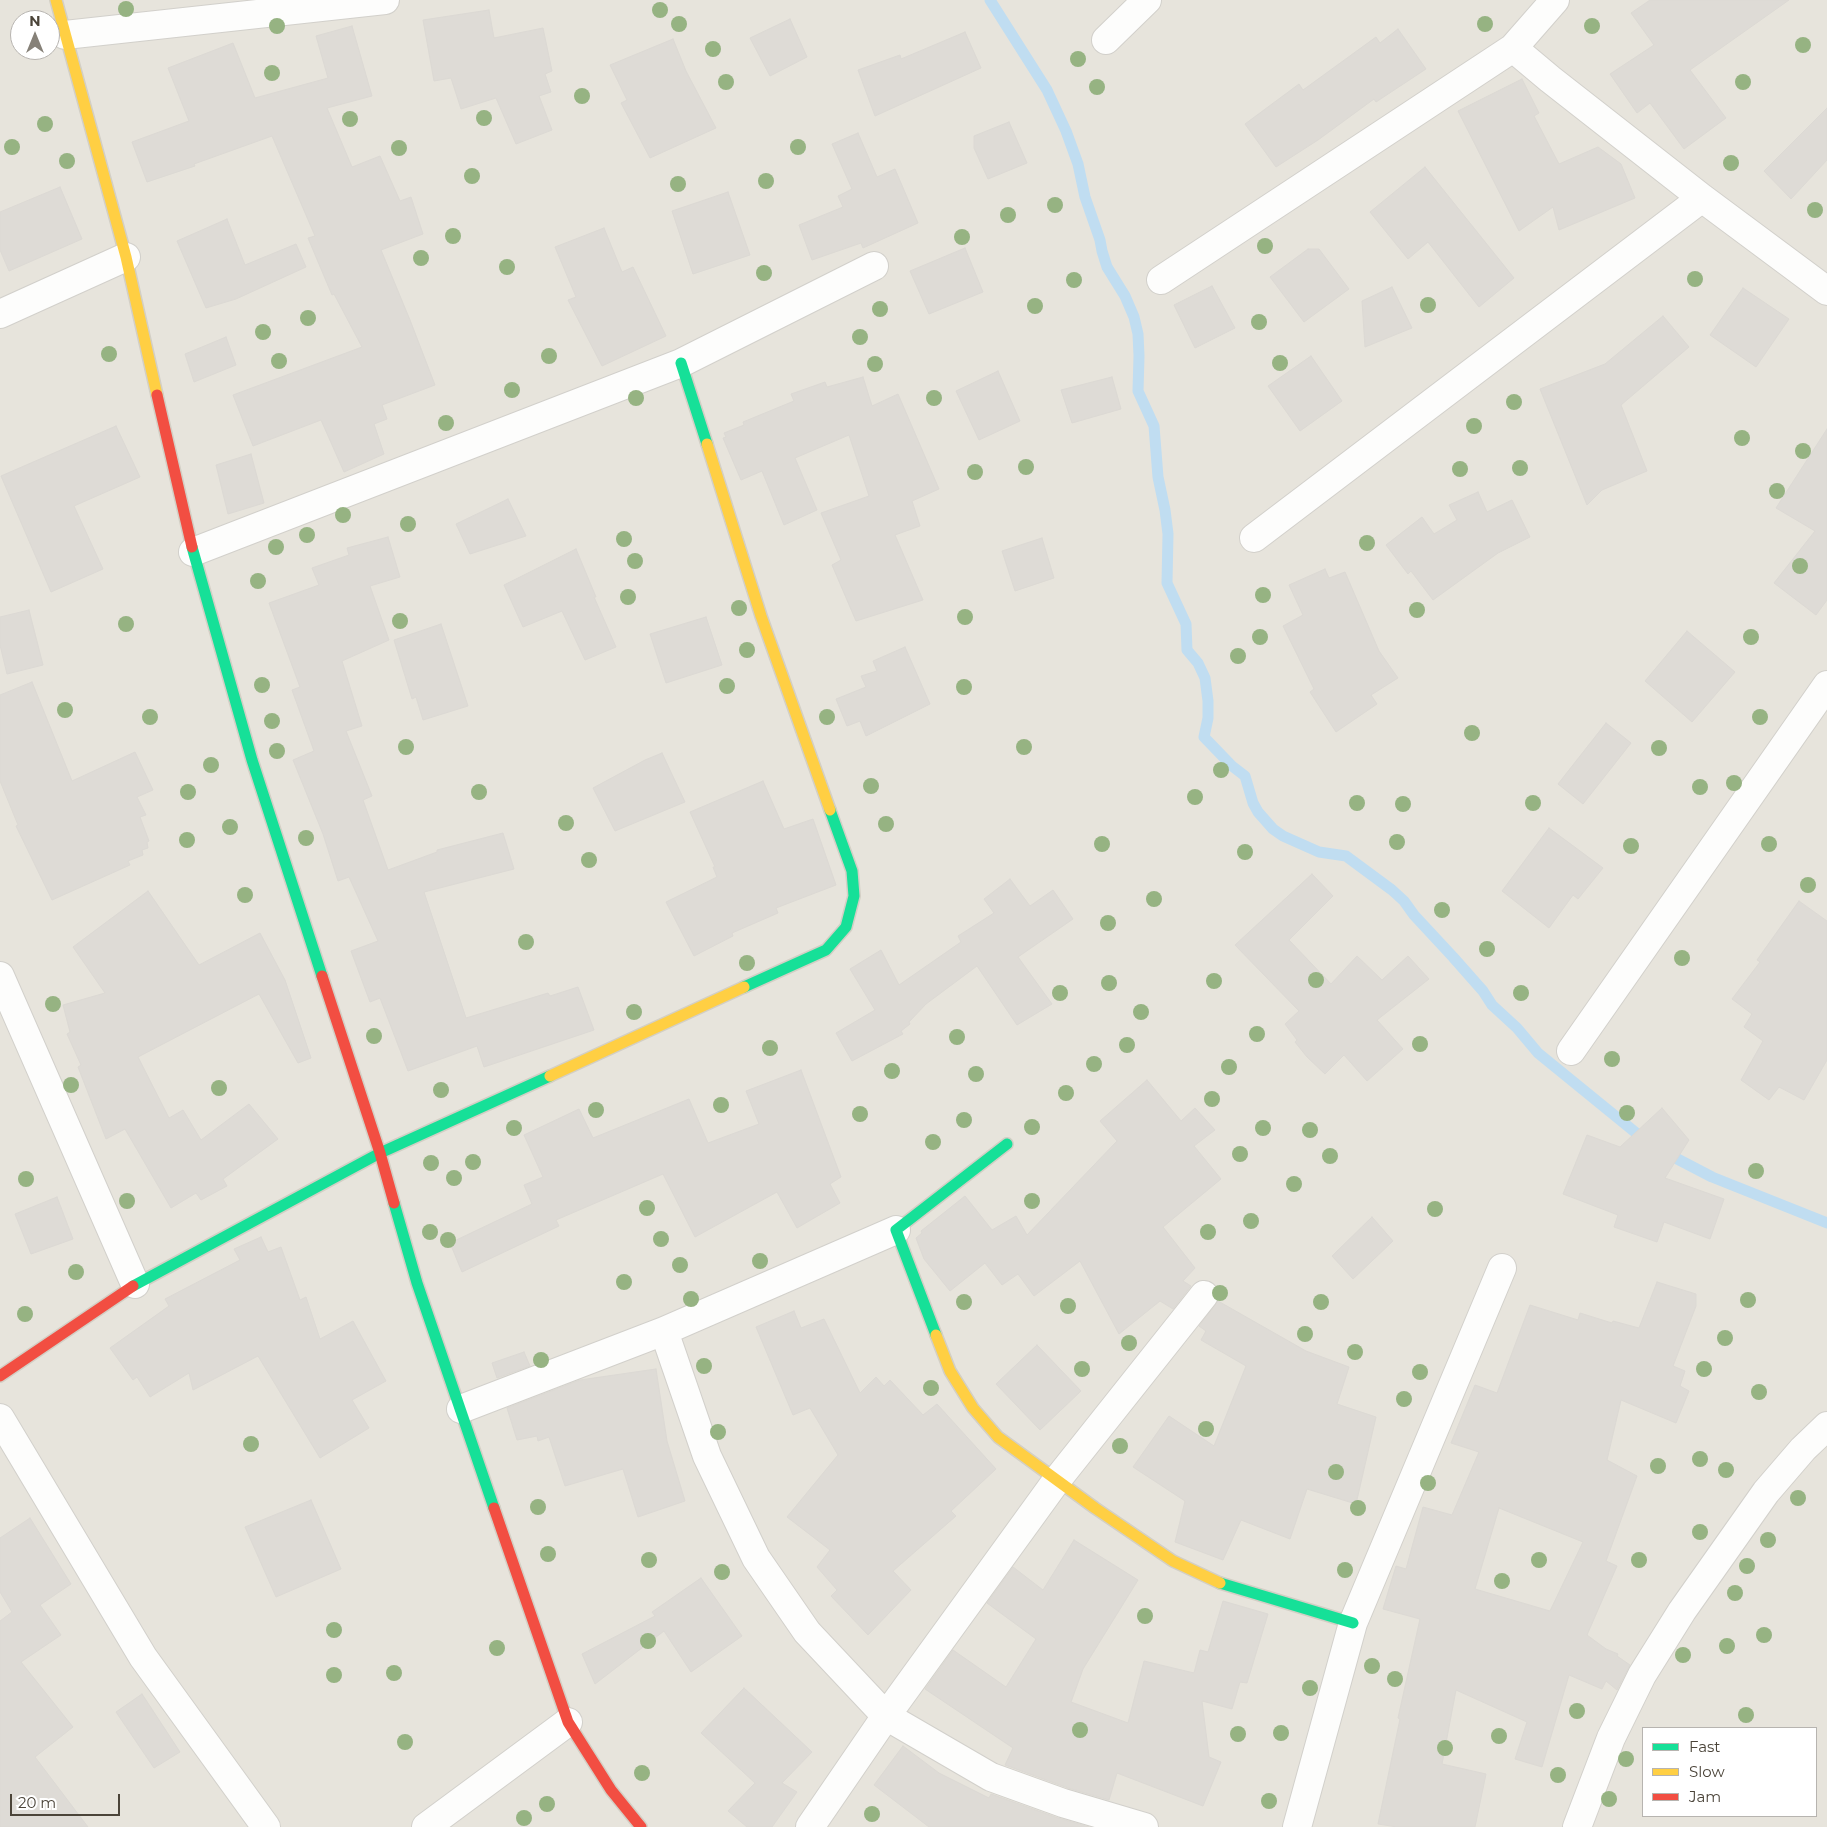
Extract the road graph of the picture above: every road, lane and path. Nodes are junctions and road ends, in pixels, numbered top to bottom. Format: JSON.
{"nodes":[{"id":1,"x":56,"y":0,"type":"edge"},
{"id":2,"x":386,"y":0,"type":"edge"},
{"id":3,"x":1147,"y":0,"type":"edge"},
{"id":4,"x":1555,"y":0,"type":"edge"},
{"id":5,"x":65,"y":35,"type":"junction"},
{"id":6,"x":1106,"y":40,"type":"dead end"},
{"id":7,"x":1513,"y":48,"type":"junction"},
{"id":8,"x":1702,"y":198,"type":"junction"},
{"id":9,"x":126,"y":257,"type":"junction"},
{"id":10,"x":874,"y":266,"type":"dead end"},
{"id":11,"x":1161,"y":280,"type":"dead end"},
{"id":12,"x":1827,"y":291,"type":"edge"},
{"id":13,"x":0,"y":314,"type":"edge"},
{"id":14,"x":681,"y":364,"type":"junction"},
{"id":15,"x":1254,"y":538,"type":"dead end"},
{"id":16,"x":193,"y":552,"type":"junction"},
{"id":17,"x":1827,"y":685,"type":"edge"},
{"id":18,"x":0,"y":976,"type":"edge"},
{"id":19,"x":1571,"y":1051,"type":"dead end"},
{"id":20,"x":1007,"y":1144,"type":"dead end"},
{"id":21,"x":380,"y":1152,"type":"junction"},
{"id":22,"x":896,"y":1230,"type":"junction"},
{"id":23,"x":1502,"y":1268,"type":"dead end"},
{"id":24,"x":135,"y":1284,"type":"junction"},
{"id":25,"x":1204,"y":1296,"type":"dead end"},
{"id":26,"x":664,"y":1331,"type":"junction"},
{"id":27,"x":0,"y":1376,"type":"edge"},
{"id":28,"x":461,"y":1409,"type":"junction"},
{"id":29,"x":0,"y":1418,"type":"edge"},
{"id":30,"x":1827,"y":1426,"type":"edge"},
{"id":31,"x":1057,"y":1480,"type":"junction"},
{"id":32,"x":1353,"y":1623,"type":"junction"},
{"id":33,"x":886,"y":1716,"type":"junction"},
{"id":34,"x":568,"y":1722,"type":"junction"},
{"id":35,"x":266,"y":1827,"type":"edge"},
{"id":36,"x":426,"y":1827,"type":"edge"},
{"id":37,"x":641,"y":1827,"type":"edge"},
{"id":38,"x":810,"y":1827,"type":"edge"},
{"id":39,"x":1144,"y":1827,"type":"edge"},
{"id":40,"x":1298,"y":1827,"type":"edge"},
{"id":41,"x":1577,"y":1827,"type":"edge"}],
"edges":[{"from":1,"to":5,"type":"street"},
{"from":2,"to":5,"type":"street"},
{"from":3,"to":6,"type":"street"},
{"from":4,"to":7,"type":"street"},
{"from":5,"to":9,"type":"street"},
{"from":7,"to":8,"type":"street"},
{"from":7,"to":11,"type":"street"},
{"from":8,"to":12,"type":"street"},
{"from":8,"to":15,"type":"street"},
{"from":9,"to":13,"type":"street"},
{"from":9,"to":16,"type":"street"},
{"from":10,"to":14,"type":"street"},
{"from":14,"to":16,"type":"street"},
{"from":14,"to":21,"type":"street"},
{"from":16,"to":21,"type":"street"},
{"from":17,"to":19,"type":"street"},
{"from":18,"to":24,"type":"street"},
{"from":20,"to":22,"type":"street"},
{"from":21,"to":24,"type":"street"},
{"from":21,"to":28,"type":"street"},
{"from":22,"to":26,"type":"street"},
{"from":22,"to":31,"type":"street"},
{"from":23,"to":32,"type":"street"},
{"from":24,"to":27,"type":"street"},
{"from":25,"to":31,"type":"street"},
{"from":26,"to":28,"type":"street"},
{"from":26,"to":33,"type":"street"},
{"from":28,"to":34,"type":"street"},
{"from":29,"to":35,"type":"street"},
{"from":30,"to":41,"type":"street"},
{"from":31,"to":32,"type":"street"},
{"from":31,"to":33,"type":"street"},
{"from":32,"to":40,"type":"street"},
{"from":33,"to":38,"type":"street"},
{"from":33,"to":39,"type":"street"},
{"from":34,"to":36,"type":"street"},
{"from":34,"to":37,"type":"street"}]}
